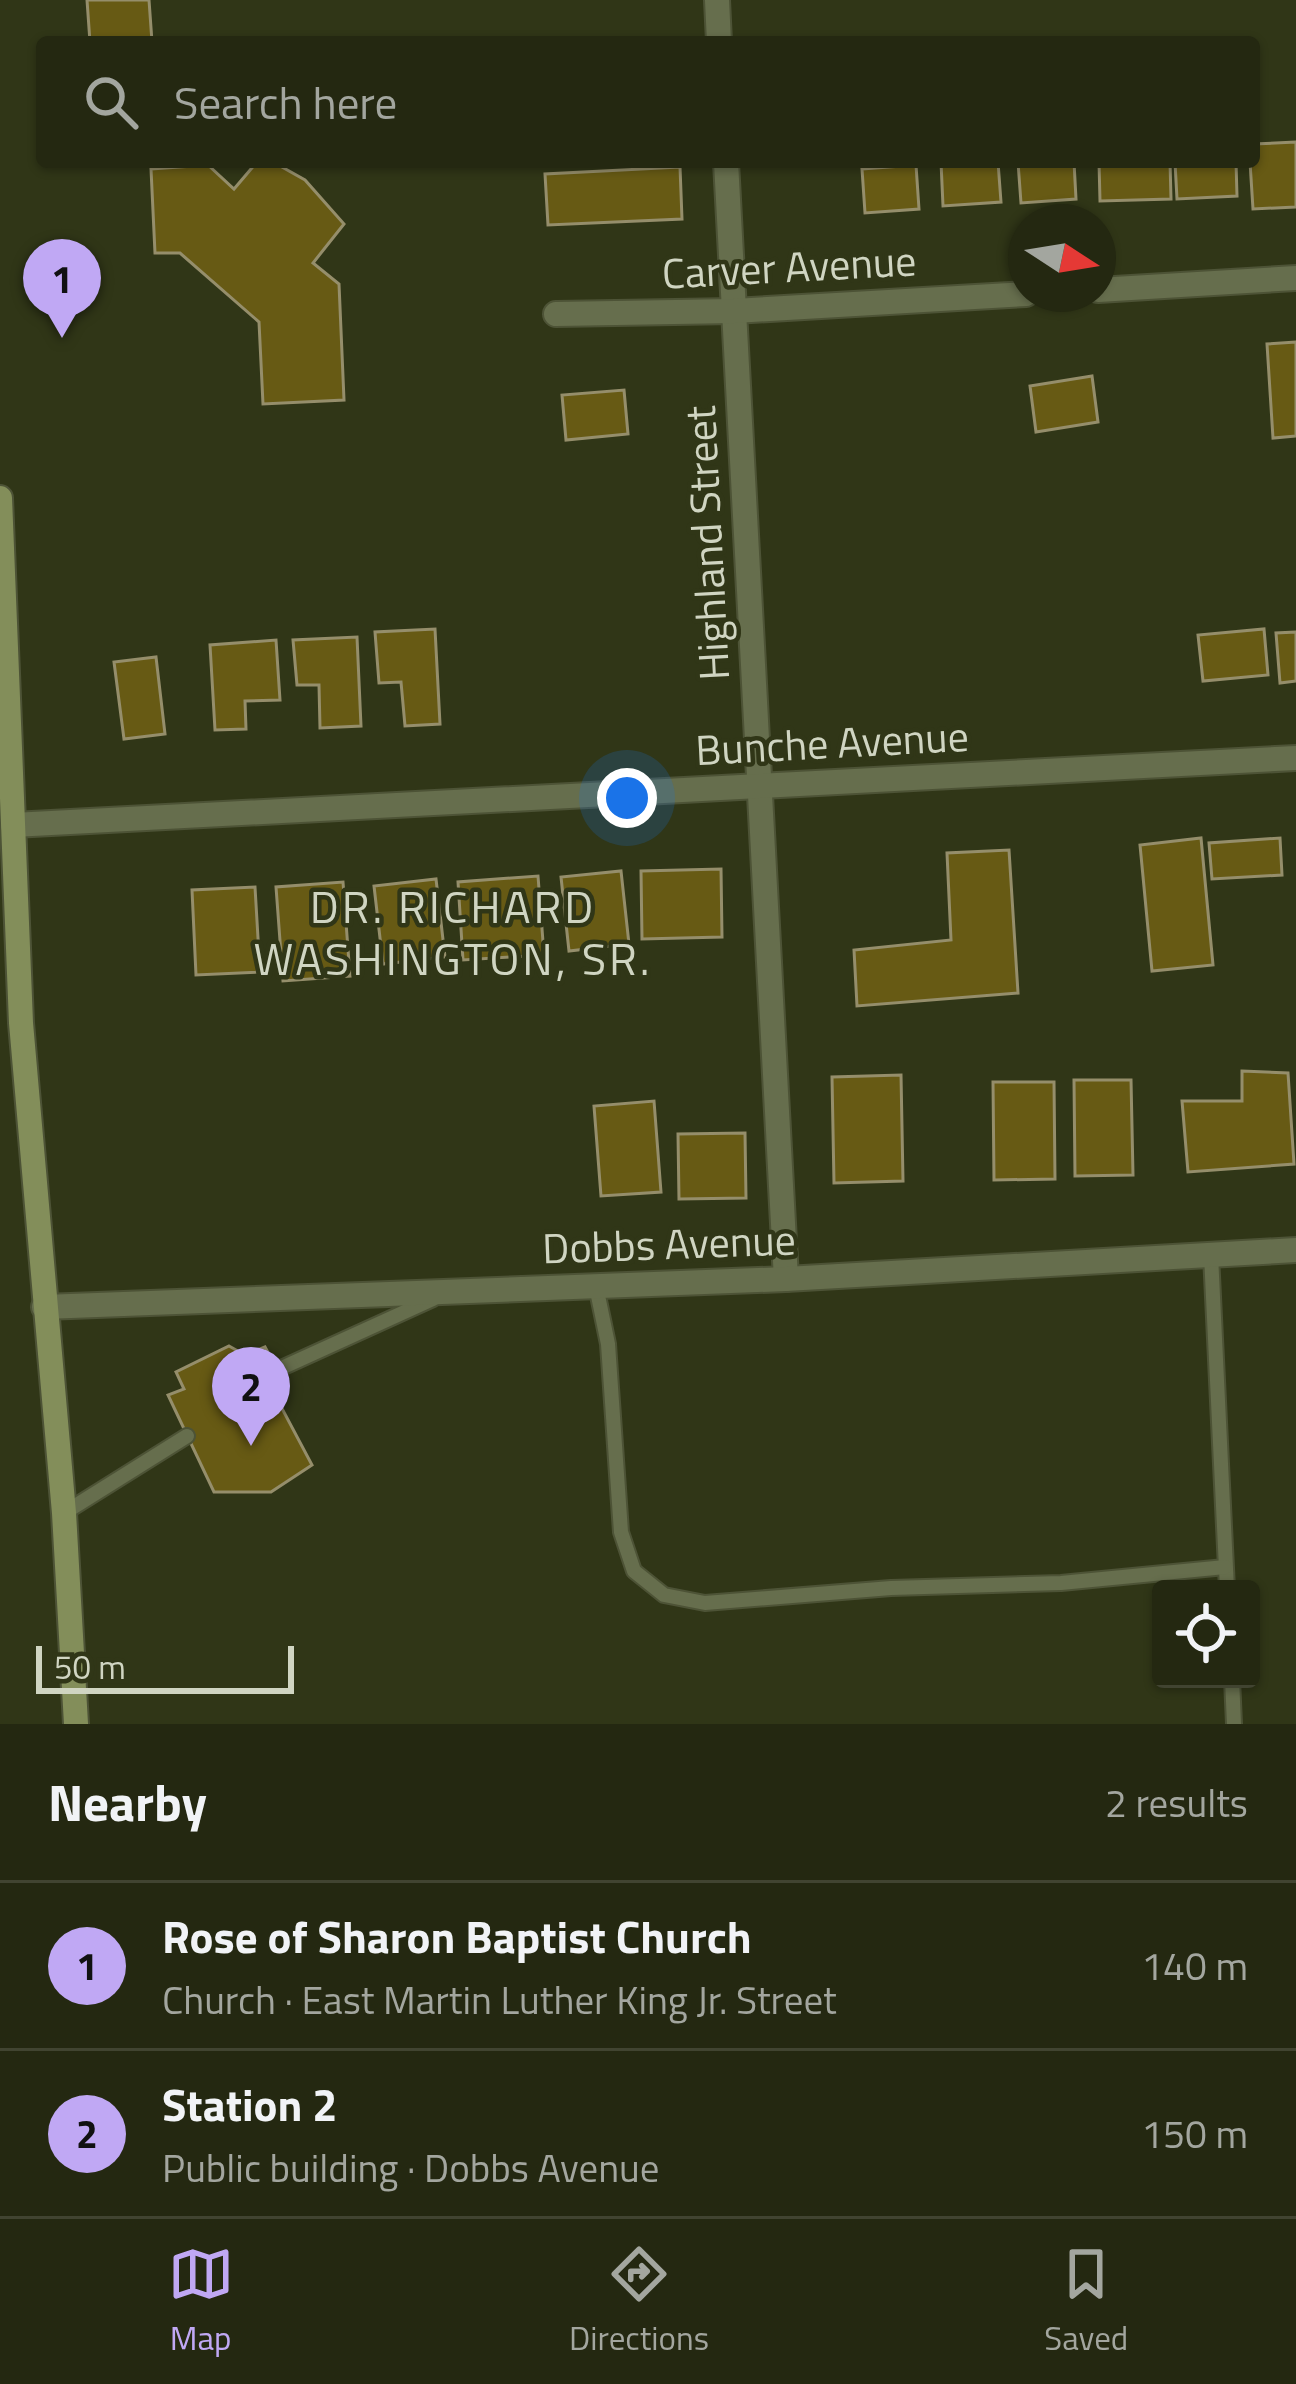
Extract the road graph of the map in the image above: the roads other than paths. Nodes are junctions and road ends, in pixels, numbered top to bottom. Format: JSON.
{"nodes":[{"id":1,"x":717,"y":0,"type":"edge"},
{"id":2,"x":719,"y":36,"type":"edge"},
{"id":3,"x":726,"y":168,"type":"edge"},
{"id":4,"x":1296,"y":278,"type":"edge"},
{"id":5,"x":1116,"y":289,"type":"edge"},
{"id":6,"x":1008,"y":295,"type":"edge"},
{"id":7,"x":734,"y":311,"type":"junction"},
{"id":8,"x":556,"y":314,"type":"dead end"},
{"id":9,"x":0,"y":498,"type":"edge"},
{"id":10,"x":1296,"y":758,"type":"edge"},
{"id":11,"x":759,"y":785,"type":"junction"},
{"id":12,"x":13,"y":825,"type":"junction"},
{"id":13,"x":1296,"y":1250,"type":"edge"},
{"id":14,"x":1210,"y":1255,"type":"junction"},
{"id":15,"x":786,"y":1279,"type":"junction"},
{"id":16,"x":596,"y":1286,"type":"junction"},
{"id":17,"x":449,"y":1292,"type":"junction"},
{"id":18,"x":44,"y":1306,"type":"junction"},
{"id":19,"x":277,"y":1370,"type":"dead end"},
{"id":20,"x":187,"y":1436,"type":"dead end"},
{"id":21,"x":64,"y":1514,"type":"junction"},
{"id":22,"x":1225,"y":1567,"type":"junction"},
{"id":23,"x":1226,"y":1580,"type":"edge"},
{"id":24,"x":1232,"y":1688,"type":"edge"},
{"id":25,"x":76,"y":1724,"type":"edge"},
{"id":26,"x":1234,"y":1724,"type":"edge"}],
"edges":[{"from":1,"to":2,"type":"street"},
{"from":3,"to":7,"type":"street","name":"Highland Street"},
{"from":4,"to":5,"type":"street"},
{"from":6,"to":7,"type":"street","name":"Carver Avenue"},
{"from":7,"to":8,"type":"street","name":"Carver Avenue"},
{"from":7,"to":11,"type":"street","name":"Highland Street"},
{"from":9,"to":12,"type":"main road"},
{"from":10,"to":11,"type":"street","name":"Bunche Avenue"},
{"from":11,"to":12,"type":"street","name":"Bunche Avenue"},
{"from":11,"to":15,"type":"street","name":"Highland Street"},
{"from":12,"to":18,"type":"main road"},
{"from":13,"to":14,"type":"street","name":"Dobbs Avenue"},
{"from":14,"to":15,"type":"street","name":"Dobbs Avenue"},
{"from":14,"to":22,"type":"lane"},
{"from":15,"to":16,"type":"street","name":"Dobbs Avenue"},
{"from":16,"to":17,"type":"street","name":"Dobbs Avenue"},
{"from":16,"to":22,"type":"lane"},
{"from":17,"to":18,"type":"street","name":"Dobbs Avenue"},
{"from":17,"to":19,"type":"lane"},
{"from":18,"to":21,"type":"main road"},
{"from":20,"to":21,"type":"lane"},
{"from":21,"to":25,"type":"main road"},
{"from":22,"to":23,"type":"lane"},
{"from":24,"to":26,"type":"lane"}]}
